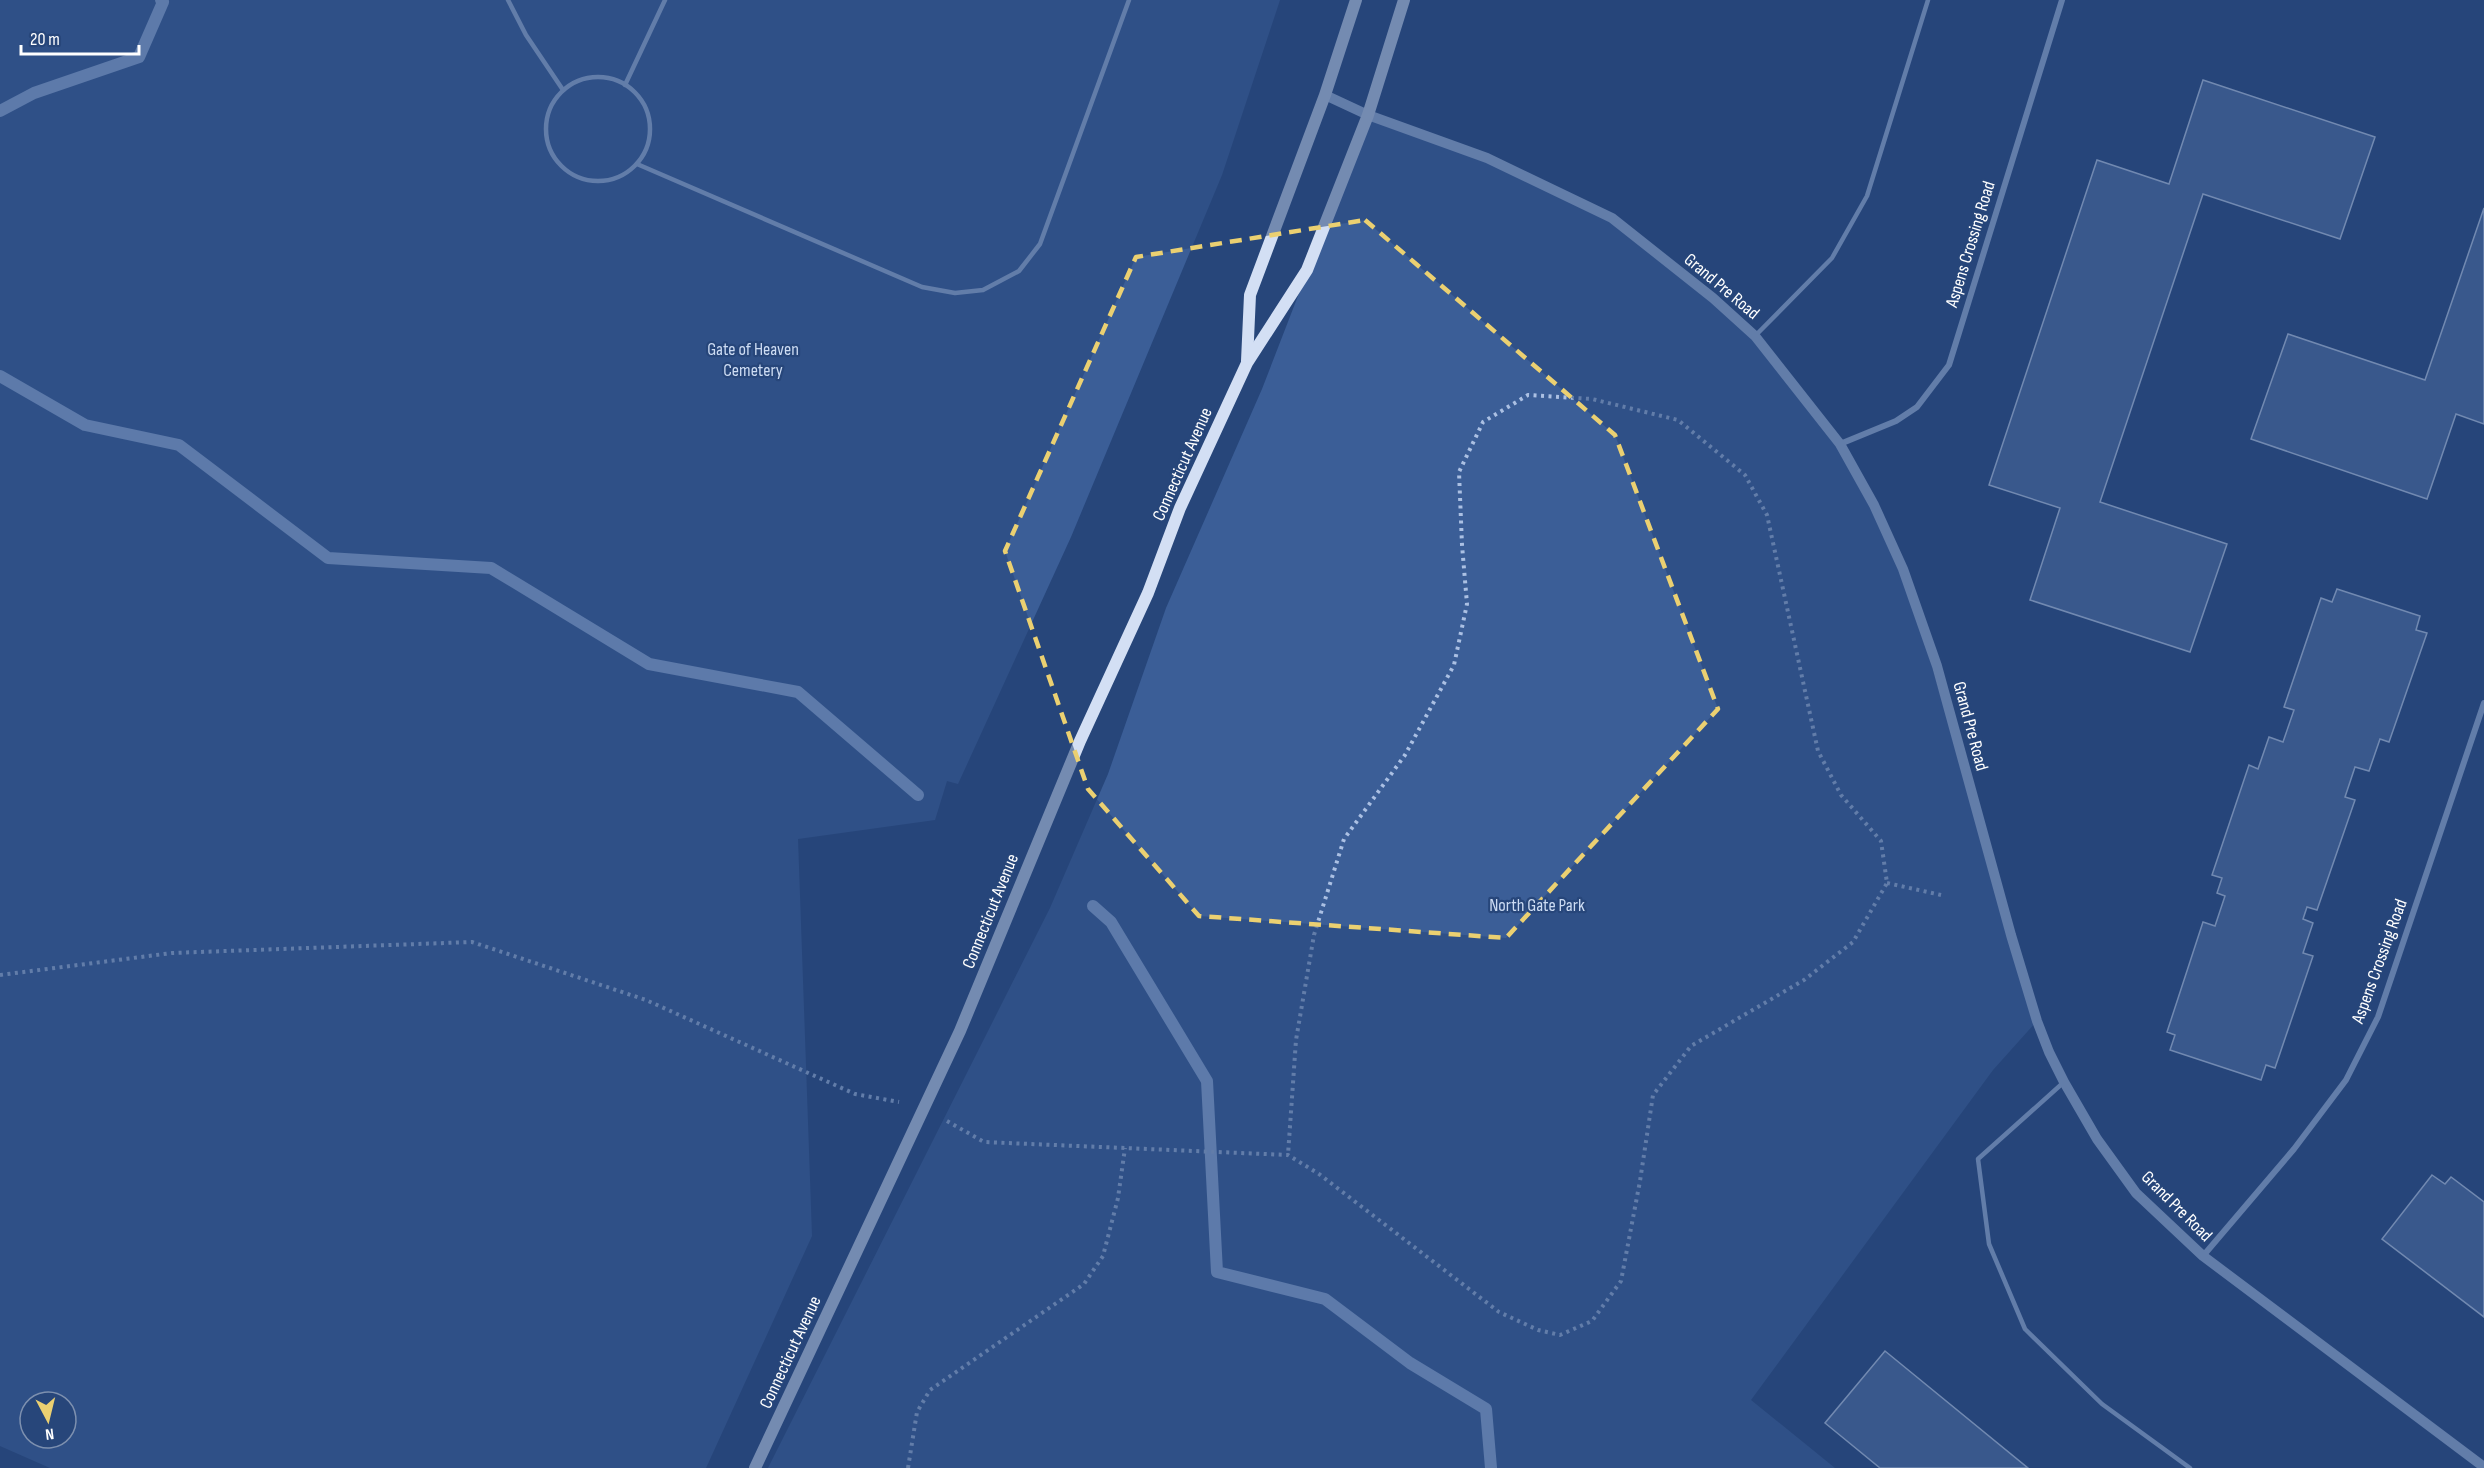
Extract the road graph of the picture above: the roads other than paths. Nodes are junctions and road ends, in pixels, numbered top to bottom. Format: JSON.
{"nodes":[{"id":1,"x":508,"y":0,"type":"edge"},
{"id":2,"x":664,"y":0,"type":"edge"},
{"id":3,"x":1129,"y":0,"type":"edge"},
{"id":4,"x":1356,"y":0,"type":"edge"},
{"id":5,"x":1404,"y":0,"type":"edge"},
{"id":6,"x":1928,"y":0,"type":"edge"},
{"id":7,"x":2061,"y":0,"type":"edge"},
{"id":8,"x":625,"y":85,"type":"junction"},
{"id":9,"x":563,"y":90,"type":"junction"},
{"id":10,"x":1325,"y":95,"type":"junction"},
{"id":11,"x":1368,"y":115,"type":"junction"},
{"id":12,"x":636,"y":164,"type":"junction"},
{"id":13,"x":1755,"y":336,"type":"junction"},
{"id":14,"x":1247,"y":363,"type":"junction"},
{"id":15,"x":1840,"y":444,"type":"junction"},
{"id":16,"x":2484,"y":703,"type":"edge"},
{"id":17,"x":2064,"y":1082,"type":"junction"},
{"id":18,"x":2203,"y":1256,"type":"junction"},
{"id":19,"x":2484,"y":1467,"type":"edge"},
{"id":20,"x":755,"y":1468,"type":"edge"},
{"id":21,"x":2190,"y":1468,"type":"edge"}],
"edges":[{"from":1,"to":9,"type":"lane"},
{"from":2,"to":8,"type":"lane"},
{"from":3,"to":12,"type":"lane"},
{"from":4,"to":10,"type":"main road","name":"Connecticut Avenue"},
{"from":5,"to":11,"type":"main road","name":"Connecticut Avenue"},
{"from":6,"to":13,"type":"lane"},
{"from":7,"to":15,"type":"street","name":"Aspens Crossing Road"},
{"from":8,"to":9,"type":"lane"},
{"from":8,"to":12,"type":"lane"},
{"from":9,"to":12,"type":"lane"},
{"from":10,"to":11,"type":"street","name":"Grand Pre Road"},
{"from":10,"to":14,"type":"main road","name":"Connecticut Avenue"},
{"from":11,"to":13,"type":"street","name":"Grand Pre Road"},
{"from":11,"to":14,"type":"main road","name":"Connecticut Avenue"},
{"from":13,"to":15,"type":"street","name":"Grand Pre Road"},
{"from":14,"to":20,"type":"main road","name":"Connecticut Avenue"},
{"from":15,"to":17,"type":"street","name":"Grand Pre Road"},
{"from":16,"to":18,"type":"street","name":"Aspens Crossing Road"},
{"from":17,"to":18,"type":"street","name":"Grand Pre Road"},
{"from":17,"to":21,"type":"lane"},
{"from":18,"to":19,"type":"street","name":"Grand Pre Road"}]}
